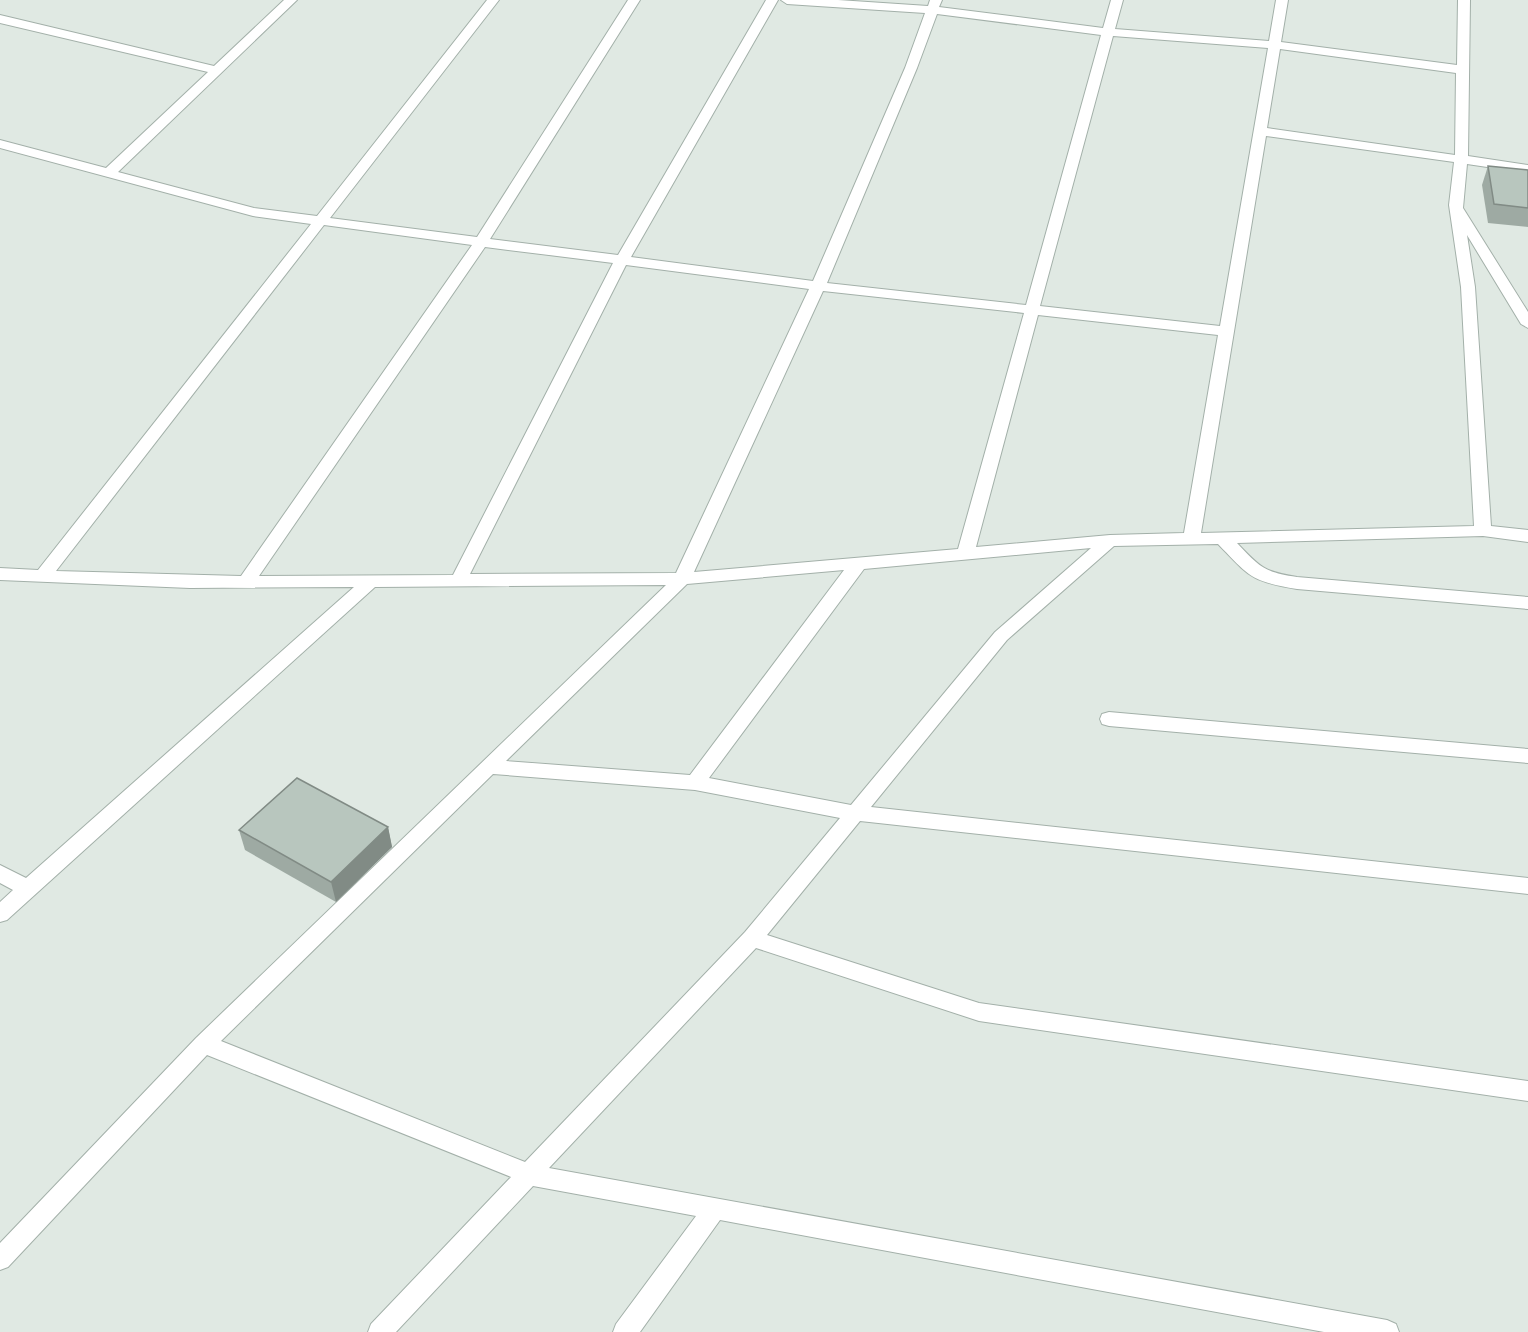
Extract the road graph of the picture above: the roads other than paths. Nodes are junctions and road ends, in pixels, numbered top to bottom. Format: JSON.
{"nodes":[{"id":1,"x":291,"y":0,"type":"edge"},
{"id":2,"x":493,"y":0,"type":"edge"},
{"id":3,"x":634,"y":0,"type":"edge"},
{"id":4,"x":772,"y":0,"type":"edge"},
{"id":5,"x":787,"y":0,"type":"edge"},
{"id":6,"x":1117,"y":0,"type":"edge"},
{"id":7,"x":1282,"y":0,"type":"edge"},
{"id":8,"x":1464,"y":0,"type":"edge"},
{"id":9,"x":934,"y":5,"type":"edge"},
{"id":10,"x":0,"y":19,"type":"edge"},
{"id":11,"x":1108,"y":32,"type":"junction"},
{"id":12,"x":1275,"y":45,"type":"junction"},
{"id":13,"x":215,"y":70,"type":"junction"},
{"id":14,"x":1463,"y":70,"type":"junction"},
{"id":15,"x":1261,"y":131,"type":"junction"},
{"id":16,"x":0,"y":144,"type":"edge"},
{"id":17,"x":1461,"y":160,"type":"junction"},
{"id":18,"x":1528,"y":169,"type":"edge"},
{"id":19,"x":109,"y":173,"type":"junction"},
{"id":20,"x":1456,"y":205,"type":"junction"},
{"id":21,"x":321,"y":221,"type":"junction"},
{"id":22,"x":481,"y":242,"type":"junction"},
{"id":23,"x":622,"y":260,"type":"junction"},
{"id":24,"x":818,"y":285,"type":"junction"},
{"id":25,"x":1032,"y":309,"type":"junction"},
{"id":26,"x":1528,"y":324,"type":"edge"},
{"id":27,"x":1227,"y":331,"type":"junction"},
{"id":28,"x":1483,"y":531,"type":"junction"},
{"id":29,"x":1528,"y":536,"type":"edge"},
{"id":30,"x":1192,"y":537,"type":"junction"},
{"id":31,"x":1221,"y":537,"type":"junction"},
{"id":32,"x":1110,"y":541,"type":"junction"},
{"id":33,"x":965,"y":555,"type":"junction"},
{"id":34,"x":859,"y":563,"type":"junction"},
{"id":35,"x":0,"y":574,"type":"edge"},
{"id":36,"x":43,"y":576,"type":"junction"},
{"id":37,"x":682,"y":579,"type":"junction"},
{"id":38,"x":246,"y":581,"type":"junction"},
{"id":39,"x":370,"y":581,"type":"junction"},
{"id":40,"x":458,"y":581,"type":"junction"},
{"id":41,"x":1528,"y":603,"type":"edge"},
{"id":42,"x":1109,"y":719,"type":"dead end"},
{"id":43,"x":1528,"y":756,"type":"edge"},
{"id":44,"x":489,"y":767,"type":"junction"},
{"id":45,"x":695,"y":783,"type":"junction"},
{"id":46,"x":854,"y":813,"type":"junction"},
{"id":47,"x":0,"y":873,"type":"edge"},
{"id":48,"x":1528,"y":886,"type":"edge"},
{"id":49,"x":28,"y":889,"type":"junction"},
{"id":50,"x":0,"y":914,"type":"edge"},
{"id":51,"x":752,"y":938,"type":"junction"},
{"id":52,"x":204,"y":1044,"type":"junction"},
{"id":53,"x":1528,"y":1091,"type":"edge"},
{"id":54,"x":531,"y":1175,"type":"junction"},
{"id":55,"x":715,"y":1209,"type":"junction"},
{"id":56,"x":0,"y":1259,"type":"edge"},
{"id":57,"x":381,"y":1332,"type":"edge"},
{"id":58,"x":625,"y":1332,"type":"edge"},
{"id":59,"x":1387,"y":1332,"type":"edge"}],
"edges":[{"from":1,"to":13,"type":"street"},
{"from":2,"to":21,"type":"street"},
{"from":3,"to":22,"type":"street"},
{"from":4,"to":23,"type":"street"},
{"from":5,"to":9,"type":"street"},
{"from":6,"to":11,"type":"street"},
{"from":7,"to":12,"type":"street"},
{"from":8,"to":14,"type":"street"},
{"from":9,"to":11,"type":"street"},
{"from":9,"to":24,"type":"street"},
{"from":10,"to":13,"type":"street"},
{"from":11,"to":12,"type":"street"},
{"from":11,"to":25,"type":"street"},
{"from":12,"to":14,"type":"street"},
{"from":12,"to":15,"type":"street"},
{"from":13,"to":19,"type":"street"},
{"from":14,"to":17,"type":"street"},
{"from":15,"to":17,"type":"street"},
{"from":15,"to":27,"type":"street"},
{"from":16,"to":19,"type":"street"},
{"from":17,"to":18,"type":"street"},
{"from":17,"to":20,"type":"street"},
{"from":19,"to":21,"type":"street"},
{"from":20,"to":26,"type":"street"},
{"from":20,"to":28,"type":"street"},
{"from":21,"to":22,"type":"street"},
{"from":21,"to":36,"type":"street"},
{"from":22,"to":23,"type":"street"},
{"from":22,"to":38,"type":"street"},
{"from":23,"to":24,"type":"street"},
{"from":23,"to":40,"type":"street"},
{"from":24,"to":25,"type":"street"},
{"from":24,"to":37,"type":"street"},
{"from":25,"to":27,"type":"street"},
{"from":25,"to":33,"type":"street"},
{"from":27,"to":30,"type":"street"},
{"from":28,"to":29,"type":"street"},
{"from":28,"to":31,"type":"street"},
{"from":30,"to":31,"type":"street"},
{"from":30,"to":32,"type":"street"},
{"from":31,"to":41,"type":"street"},
{"from":32,"to":33,"type":"street"},
{"from":32,"to":46,"type":"street"},
{"from":33,"to":34,"type":"street"},
{"from":34,"to":37,"type":"street"},
{"from":34,"to":45,"type":"street"},
{"from":35,"to":36,"type":"street"},
{"from":36,"to":38,"type":"street"},
{"from":37,"to":40,"type":"street"},
{"from":37,"to":44,"type":"street"},
{"from":38,"to":39,"type":"street"},
{"from":39,"to":40,"type":"street"},
{"from":39,"to":49,"type":"street"},
{"from":42,"to":43,"type":"street"},
{"from":44,"to":45,"type":"street"},
{"from":44,"to":52,"type":"street"},
{"from":45,"to":46,"type":"street"},
{"from":46,"to":48,"type":"street"},
{"from":46,"to":51,"type":"street"},
{"from":47,"to":49,"type":"street"},
{"from":49,"to":50,"type":"street"},
{"from":51,"to":53,"type":"street"},
{"from":51,"to":54,"type":"street"},
{"from":52,"to":54,"type":"street"},
{"from":52,"to":56,"type":"street"},
{"from":54,"to":55,"type":"street"},
{"from":54,"to":57,"type":"street"},
{"from":55,"to":58,"type":"street"},
{"from":55,"to":59,"type":"street"}]}
